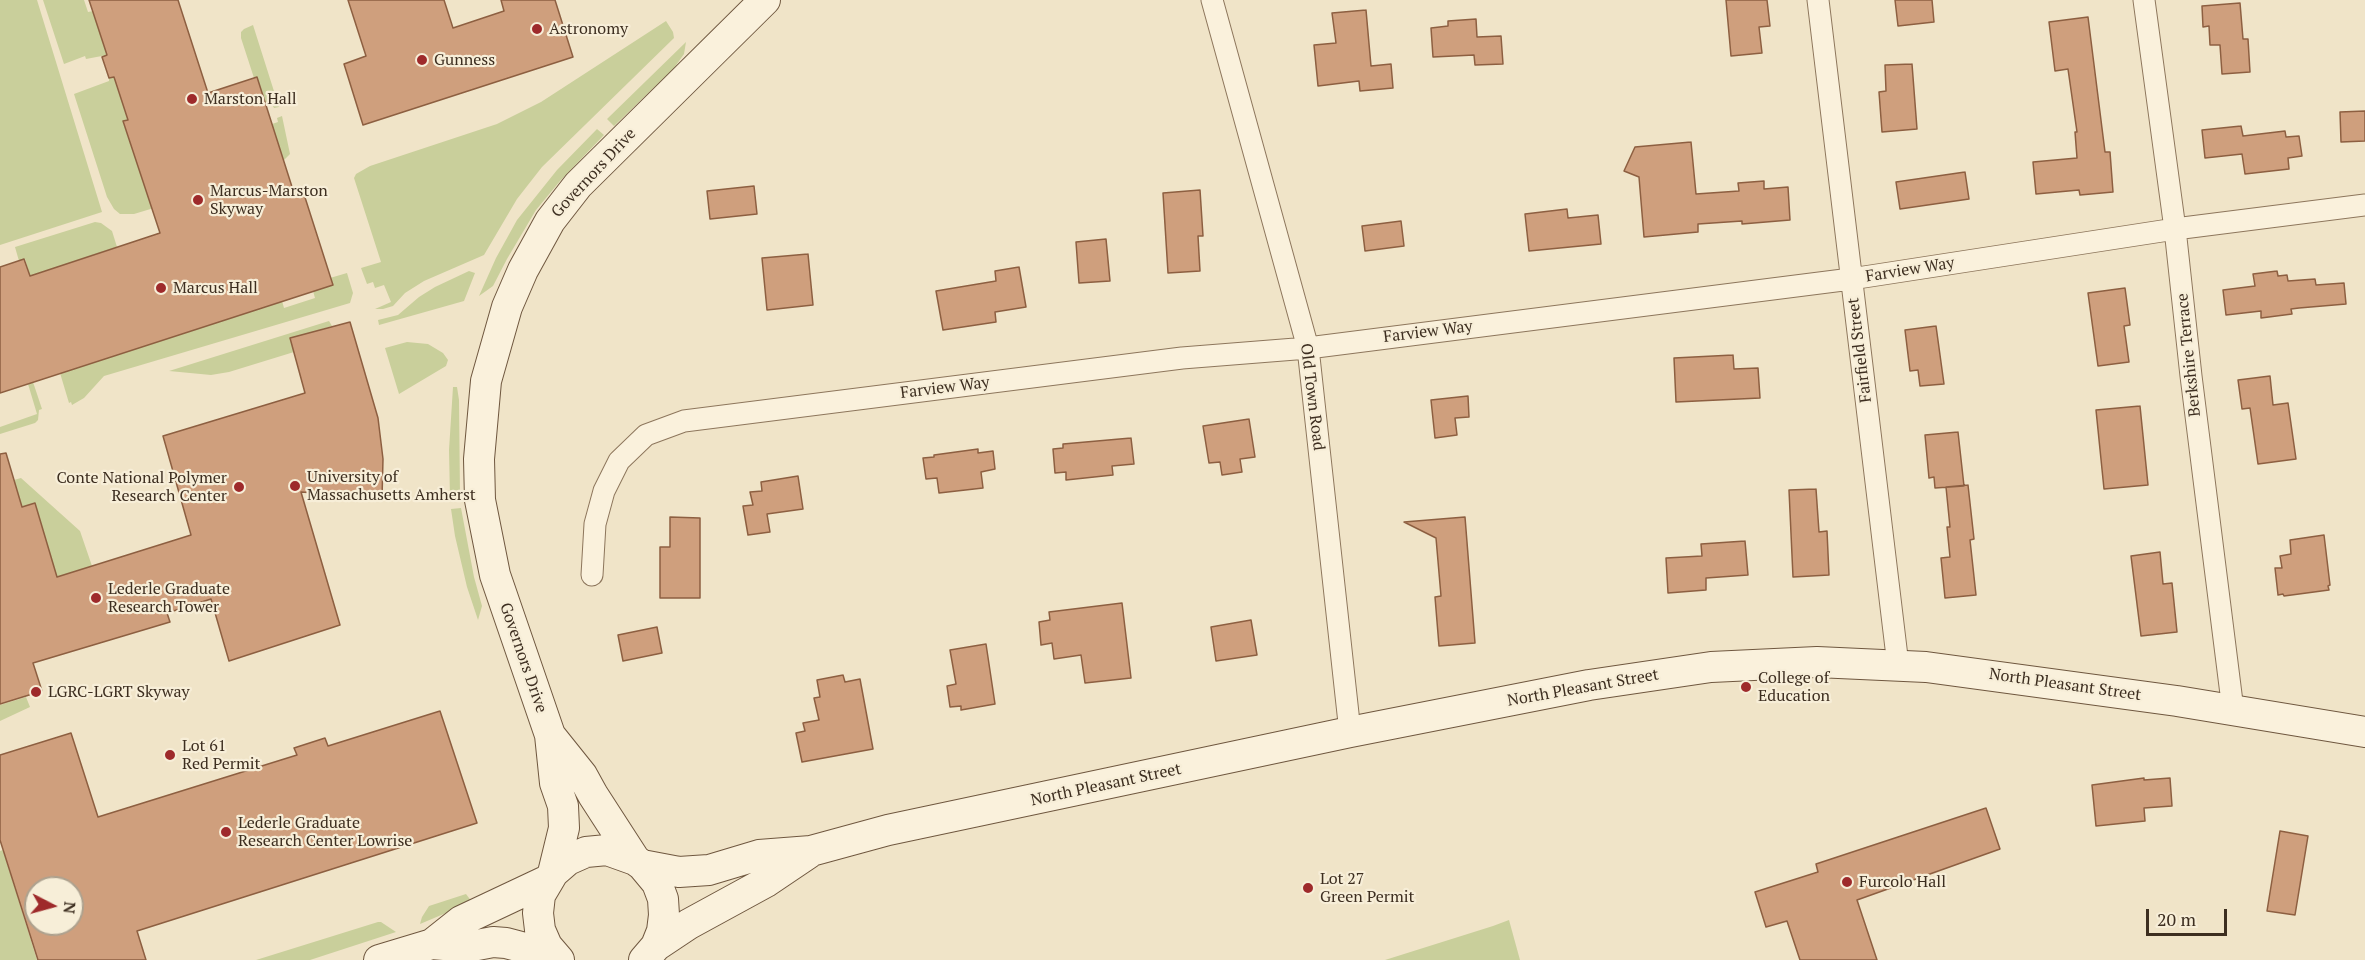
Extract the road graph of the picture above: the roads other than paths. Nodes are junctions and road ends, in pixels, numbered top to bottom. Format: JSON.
{"nodes":[{"id":1,"x":765,"y":0,"type":"edge"},
{"id":2,"x":1212,"y":0,"type":"edge"},
{"id":3,"x":1818,"y":0,"type":"edge"},
{"id":4,"x":2144,"y":0,"type":"edge"},
{"id":5,"x":2365,"y":206,"type":"edge"},
{"id":6,"x":2175,"y":229,"type":"junction"},
{"id":7,"x":1851,"y":279,"type":"junction"},
{"id":8,"x":1308,"y":348,"type":"junction"},
{"id":9,"x":592,"y":575,"type":"dead end"},
{"id":10,"x":1898,"y":665,"type":"junction"},
{"id":11,"x":2233,"y":710,"type":"junction"},
{"id":12,"x":1350,"y":732,"type":"junction"},
{"id":13,"x":2365,"y":732,"type":"edge"},
{"id":14,"x":550,"y":735,"type":"junction"},
{"id":15,"x":811,"y":851,"type":"junction"},
{"id":16,"x":638,"y":862,"type":"junction"},
{"id":17,"x":550,"y":876,"type":"junction"},
{"id":18,"x":432,"y":944,"type":"junction"},
{"id":19,"x":650,"y":953,"type":"edge"},
{"id":20,"x":557,"y":958,"type":"edge"},
{"id":21,"x":379,"y":960,"type":"edge"}],
"edges":[{"from":1,"to":14,"type":"main road","name":"Governors Drive"},
{"from":2,"to":8,"type":"street","name":"Old Town Road"},
{"from":3,"to":7,"type":"street","name":"Fairfield Street"},
{"from":4,"to":6,"type":"street","name":"Berkshire Terrace"},
{"from":5,"to":6,"type":"street","name":"Farview Way"},
{"from":6,"to":7,"type":"street","name":"Farview Way"},
{"from":6,"to":11,"type":"street","name":"Berkshire Terrace"},
{"from":7,"to":8,"type":"street","name":"Farview Way"},
{"from":7,"to":10,"type":"street","name":"Fairfield Street"},
{"from":8,"to":9,"type":"street","name":"Farview Way"},
{"from":8,"to":12,"type":"street","name":"Old Town Road"},
{"from":10,"to":11,"type":"main road","name":"North Pleasant Street"},
{"from":10,"to":12,"type":"main road","name":"North Pleasant Street"},
{"from":11,"to":13,"type":"main road","name":"North Pleasant Street"},
{"from":12,"to":15,"type":"main road","name":"North Pleasant Street"},
{"from":14,"to":16,"type":"main road","name":"Governors Drive"},
{"from":14,"to":17,"type":"main road","name":"Governors Drive"},
{"from":15,"to":16,"type":"main road","name":"North Pleasant Street"},
{"from":15,"to":19,"type":"main road","name":"North Pleasant Street"},
{"from":16,"to":17,"type":"main road","name":"North Pleasant Street"},
{"from":16,"to":19,"type":"main road","name":"Governors Drive"},
{"from":17,"to":18,"type":"main road"},
{"from":17,"to":20,"type":"main road","name":"Governors Drive"},
{"from":18,"to":20,"type":"main road"},
{"from":18,"to":21,"type":"main road"}]}
